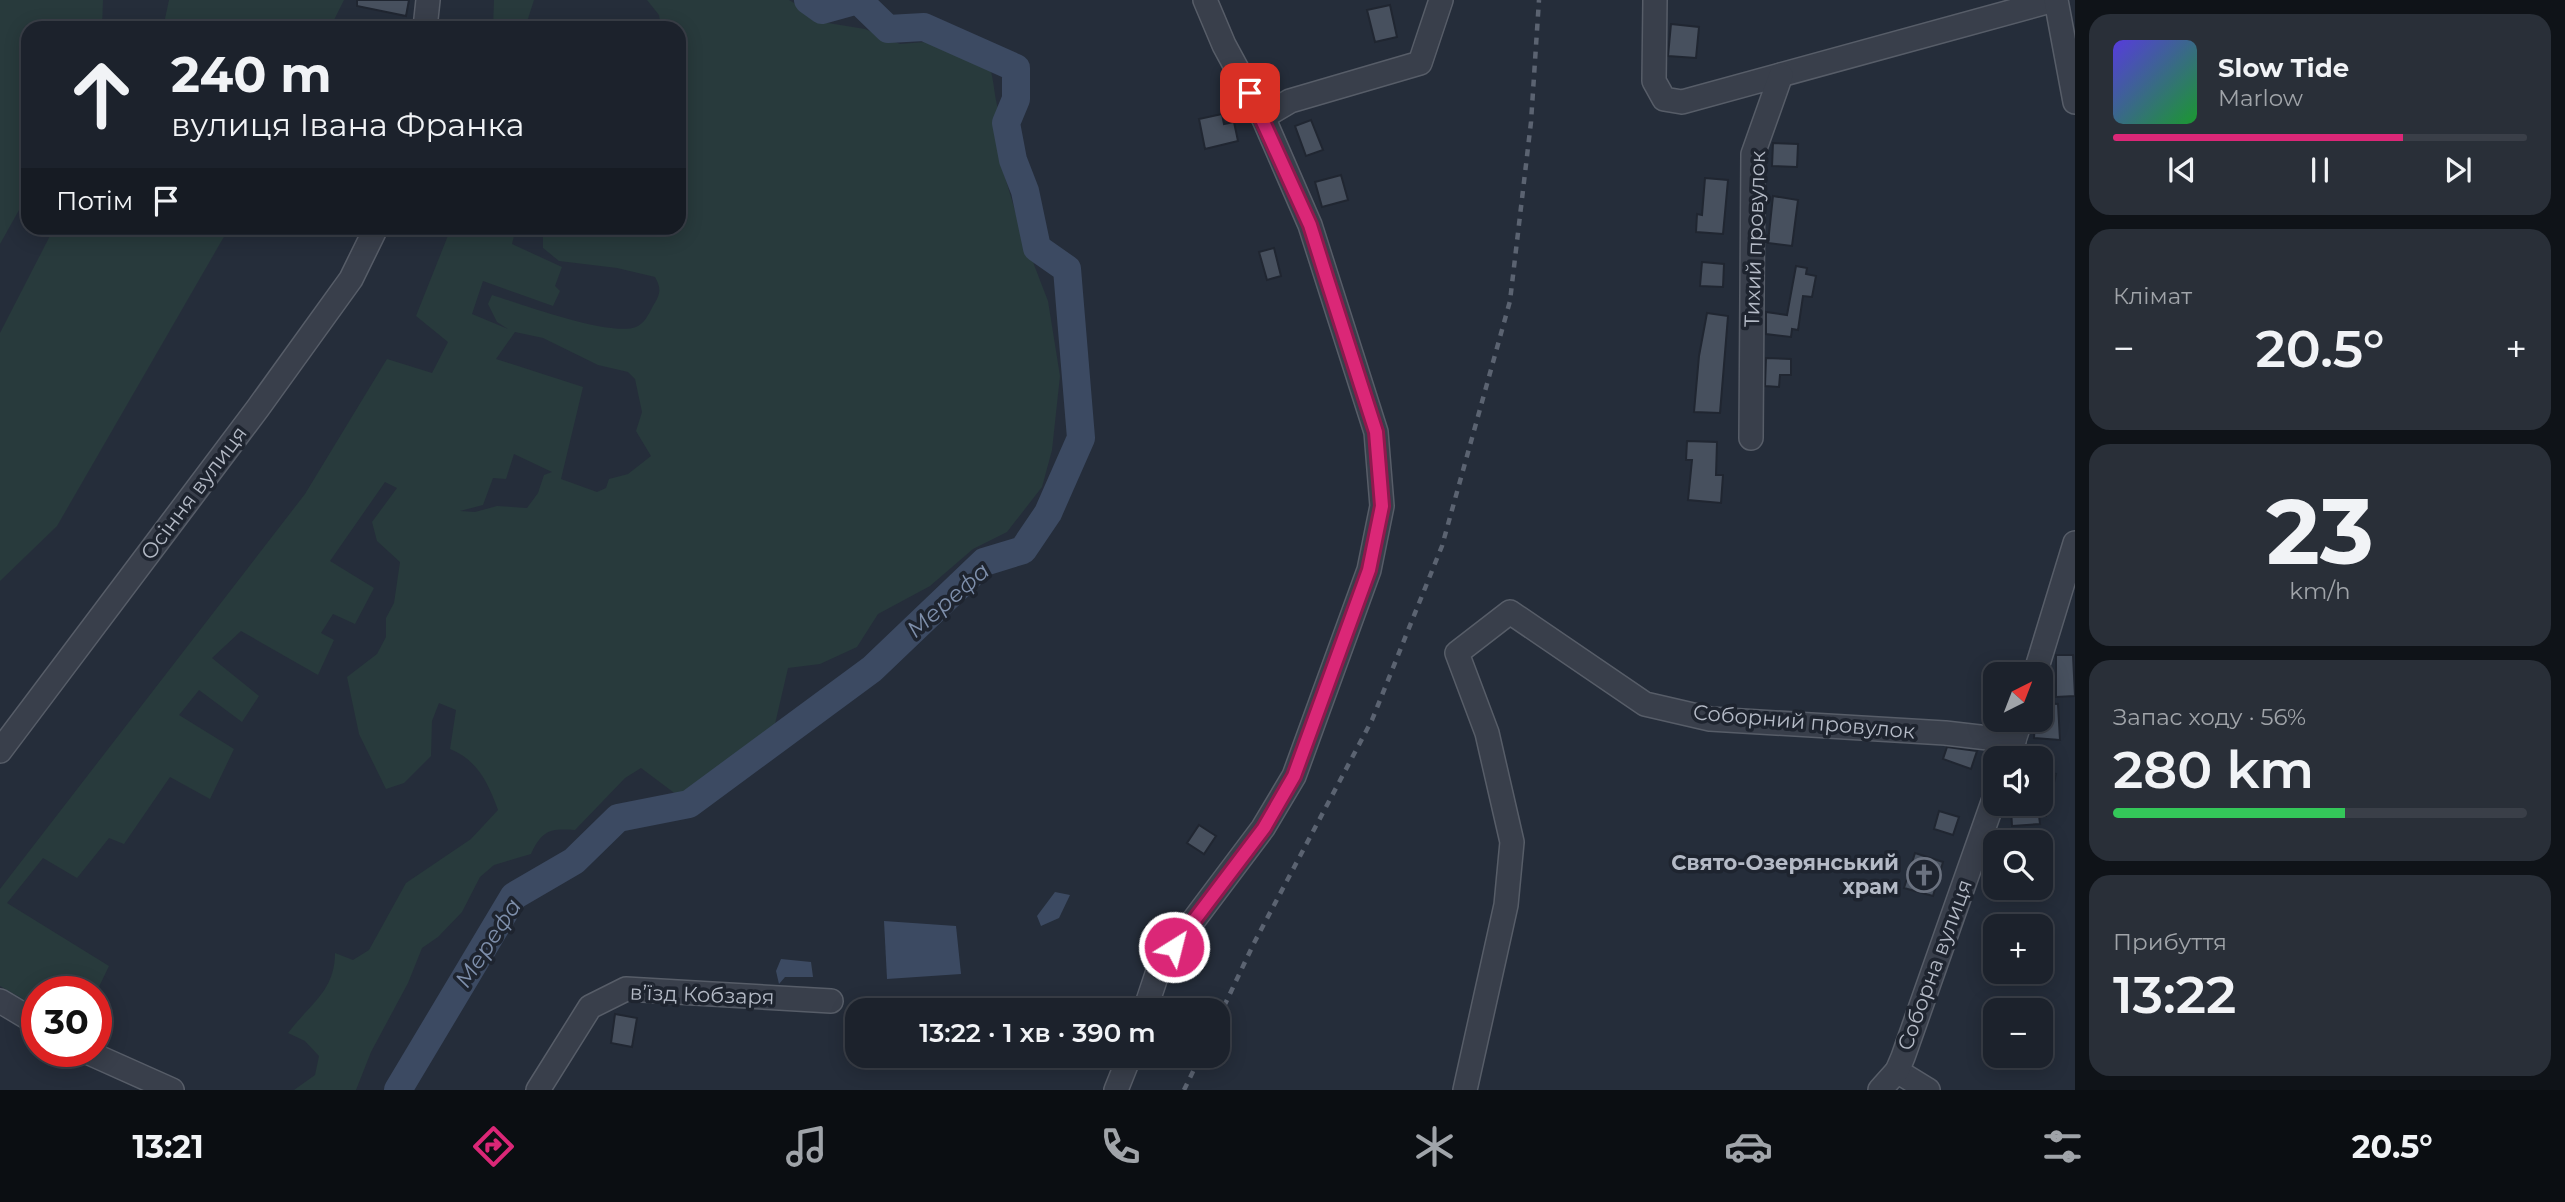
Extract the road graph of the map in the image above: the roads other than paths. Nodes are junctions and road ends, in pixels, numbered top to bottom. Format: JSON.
{"nodes":[{"id":1,"x":428,"y":0,"type":"edge"},
{"id":2,"x":1205,"y":0,"type":"edge"},
{"id":3,"x":1441,"y":0,"type":"edge"},
{"id":4,"x":1655,"y":0,"type":"edge"},
{"id":5,"x":2055,"y":0,"type":"edge"},
{"id":6,"x":426,"y":21,"type":"edge"},
{"id":7,"x":1781,"y":75,"type":"junction"},
{"id":8,"x":2075,"y":102,"type":"edge"},
{"id":9,"x":1263,"y":117,"type":"junction"},
{"id":10,"x":373,"y":235,"type":"edge"},
{"id":11,"x":1751,"y":438,"type":"dead end"},
{"id":12,"x":2075,"y":543,"type":"edge"},
{"id":13,"x":2039,"y":662,"type":"edge"},
{"id":14,"x":2014,"y":739,"type":"edge"},
{"id":15,"x":0,"y":751,"type":"edge"},
{"id":16,"x":1988,"y":816,"type":"edge"},
{"id":17,"x":1149,"y":998,"type":"edge"},
{"id":18,"x":0,"y":1001,"type":"edge"},
{"id":19,"x":831,"y":1001,"type":"dead end"},
{"id":20,"x":21,"y":1013,"type":"edge"},
{"id":21,"x":112,"y":1063,"type":"edge"},
{"id":22,"x":1125,"y":1068,"type":"edge"},
{"id":23,"x":1897,"y":1071,"type":"junction"},
{"id":24,"x":172,"y":1090,"type":"edge"},
{"id":25,"x":538,"y":1090,"type":"edge"},
{"id":26,"x":1116,"y":1090,"type":"edge"},
{"id":27,"x":1465,"y":1090,"type":"edge"},
{"id":28,"x":1880,"y":1090,"type":"edge"},
{"id":29,"x":1928,"y":1090,"type":"edge"}],
"edges":[{"from":1,"to":6,"type":"street"},
{"from":2,"to":9,"type":"street"},
{"from":3,"to":9,"type":"street"},
{"from":4,"to":7,"type":"street"},
{"from":5,"to":7,"type":"street"},
{"from":5,"to":8,"type":"street"},
{"from":7,"to":11,"type":"street","name":"Тихий провулок"},
{"from":9,"to":17,"type":"street"},
{"from":10,"to":15,"type":"street","name":"Осіння вулиця"},
{"from":12,"to":13,"type":"street"},
{"from":14,"to":27,"type":"street","name":"Соборний провулок"},
{"from":16,"to":23,"type":"street","name":"Соборна вулиця"},
{"from":18,"to":20,"type":"street"},
{"from":19,"to":25,"type":"street","name":"в’їзд Кобзаря"},
{"from":21,"to":24,"type":"street"},
{"from":22,"to":26,"type":"street"},
{"from":23,"to":28,"type":"street","name":"Соборна вулиця"},
{"from":23,"to":29,"type":"street"}]}
